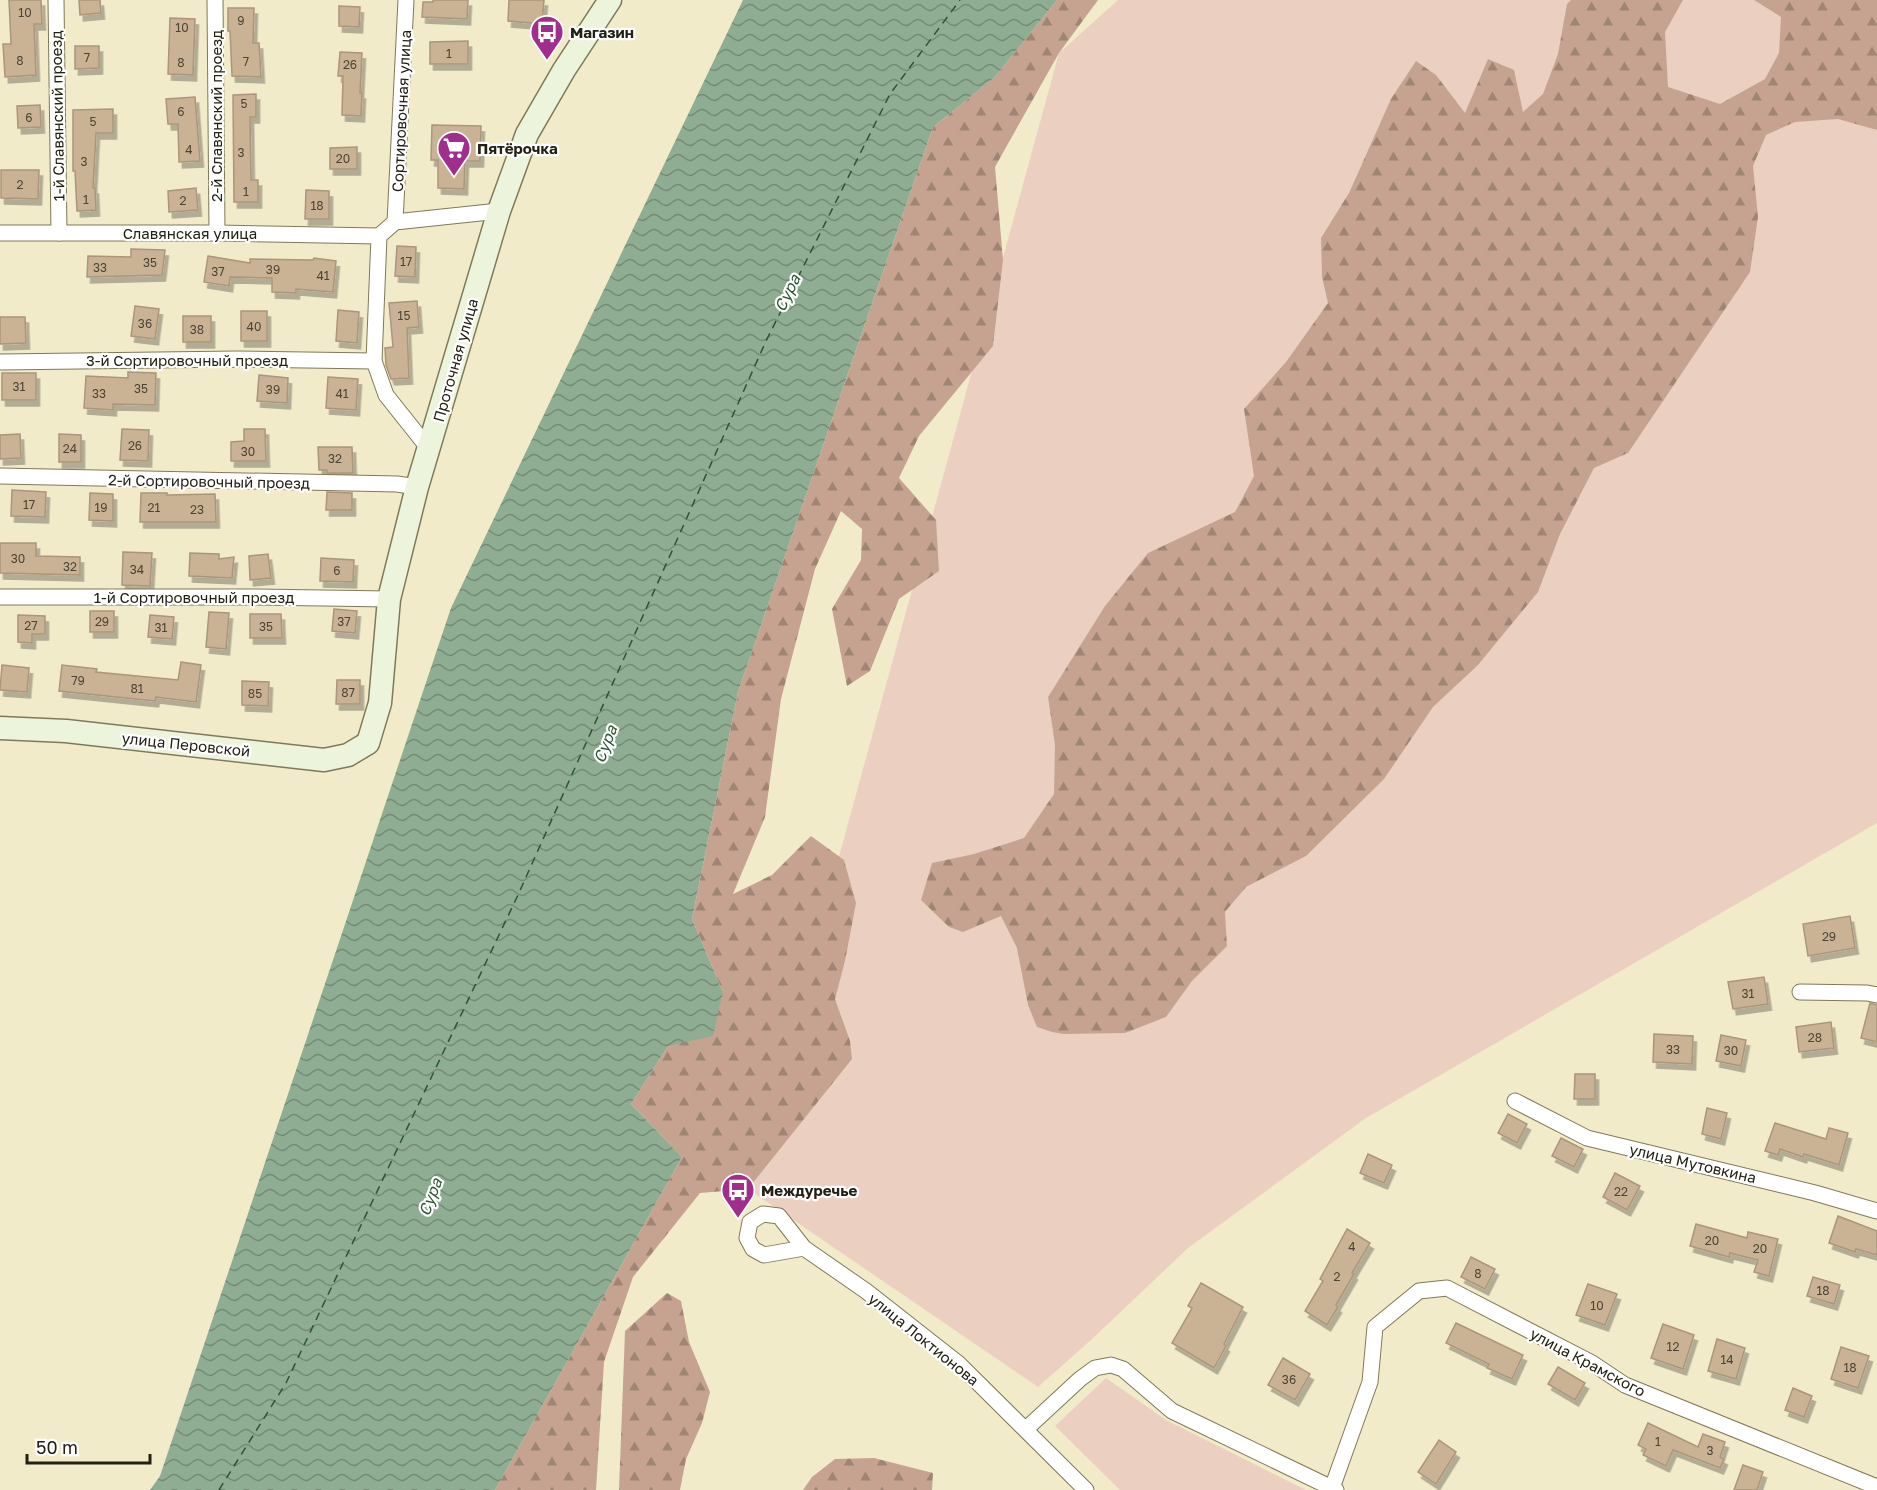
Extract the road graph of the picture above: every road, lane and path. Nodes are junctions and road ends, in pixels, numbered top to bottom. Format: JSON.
{"nodes":[{"id":1,"x":56,"y":0,"type":"edge"},
{"id":2,"x":215,"y":0,"type":"edge"},
{"id":3,"x":406,"y":0,"type":"edge"},
{"id":4,"x":610,"y":0,"type":"edge"},
{"id":5,"x":499,"y":211,"type":"junction"},
{"id":6,"x":395,"y":222,"type":"junction"},
{"id":7,"x":217,"y":232,"type":"junction"},
{"id":8,"x":0,"y":233,"type":"edge"},
{"id":9,"x":58,"y":233,"type":"junction"},
{"id":10,"x":380,"y":236,"type":"junction"},
{"id":11,"x":374,"y":361,"type":"junction"},
{"id":12,"x":0,"y":362,"type":"edge"},
{"id":13,"x":429,"y":449,"type":"junction"},
{"id":14,"x":0,"y":476,"type":"edge"},
{"id":15,"x":417,"y":487,"type":"junction"},
{"id":16,"x":0,"y":597,"type":"edge"},
{"id":17,"x":389,"y":599,"type":"junction"},
{"id":18,"x":0,"y":728,"type":"edge"},
{"id":19,"x":368,"y":743,"type":"joint"},
{"id":20,"x":1800,"y":992,"type":"dead end"},
{"id":21,"x":1877,"y":995,"type":"edge"},
{"id":22,"x":1515,"y":1101,"type":"dead end"},
{"id":23,"x":1877,"y":1211,"type":"edge"},
{"id":24,"x":804,"y":1248,"type":"junction"},
{"id":25,"x":1026,"y":1429,"type":"junction"},
{"id":26,"x":1877,"y":1487,"type":"edge"},
{"id":27,"x":1334,"y":1489,"type":"edge"},
{"id":28,"x":1086,"y":1490,"type":"edge"}],
"edges":[{"from":1,"to":9,"type":"street","name":"1-й Славянский проезд"},
{"from":2,"to":7,"type":"street","name":"2-й Славянский проезд"},
{"from":3,"to":6,"type":"street","name":"Сортировочная улица"},
{"from":4,"to":5,"type":"main road","name":"Проточная улица"},
{"from":5,"to":6,"type":"street"},
{"from":5,"to":13,"type":"main road","name":"Проточная улица"},
{"from":6,"to":10,"type":"street"},
{"from":7,"to":9,"type":"street","name":"Славянская улица"},
{"from":7,"to":10,"type":"street","name":"Славянская улица"},
{"from":8,"to":9,"type":"street","name":"Славянская улица"},
{"from":10,"to":11,"type":"street"},
{"from":11,"to":12,"type":"street","name":"3-й Сортировочный проезд"},
{"from":11,"to":13,"type":"street"},
{"from":13,"to":15,"type":"main road","name":"Проточная улица"},
{"from":14,"to":15,"type":"street","name":"2-й Сортировочный проезд"},
{"from":15,"to":17,"type":"main road","name":"Проточная улица"},
{"from":16,"to":17,"type":"street","name":"1-й Сортировочный проезд"},
{"from":17,"to":19,"type":"main road","name":"Проточная улица"},
{"from":18,"to":19,"type":"main road","name":"улица Перовской"},
{"from":20,"to":21,"type":"street"},
{"from":22,"to":23,"type":"street","name":"улица Мутовкина"},
{"from":24,"to":24,"type":"street","name":"улица Локтионова"},
{"from":24,"to":25,"type":"street","name":"улица Локтионова"},
{"from":25,"to":27,"type":"street"},
{"from":25,"to":28,"type":"street","name":"улица Локтионова"},
{"from":26,"to":27,"type":"street","name":"улица Крамского"}]}
